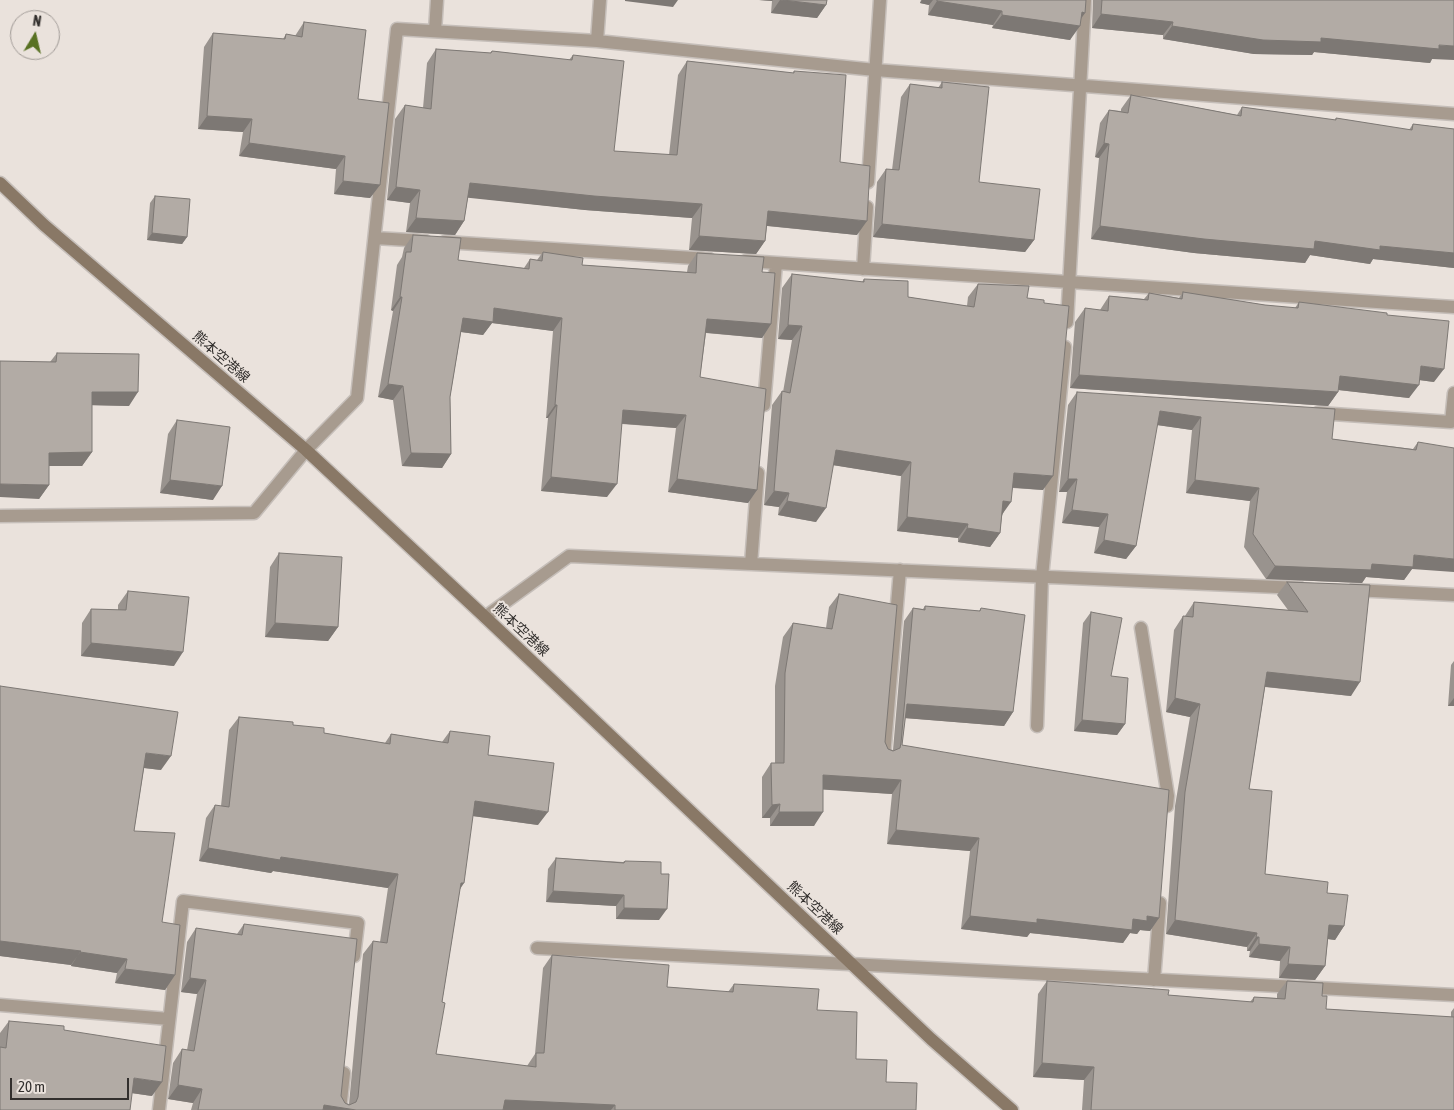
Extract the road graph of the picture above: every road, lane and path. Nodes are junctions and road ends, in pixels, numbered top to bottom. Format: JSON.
{"nodes":[{"id":1,"x":437,"y":0,"type":"edge"},
{"id":2,"x":600,"y":0,"type":"edge"},
{"id":3,"x":880,"y":0,"type":"edge"},
{"id":4,"x":1085,"y":0,"type":"edge"},
{"id":5,"x":434,"y":31,"type":"junction"},
{"id":6,"x":598,"y":41,"type":"junction"},
{"id":7,"x":875,"y":70,"type":"junction"},
{"id":8,"x":1080,"y":85,"type":"junction"},
{"id":9,"x":1454,"y":114,"type":"edge"},
{"id":10,"x":0,"y":183,"type":"edge"},
{"id":11,"x":375,"y":238,"type":"junction"},
{"id":12,"x":718,"y":260,"type":"edge"},
{"id":13,"x":737,"y":261,"type":"edge"},
{"id":14,"x":776,"y":263,"type":"junction"},
{"id":15,"x":863,"y":269,"type":"junction"},
{"id":16,"x":1070,"y":283,"type":"junction"},
{"id":17,"x":1454,"y":308,"type":"edge"},
{"id":18,"x":1454,"y":393,"type":"edge"},
{"id":19,"x":1305,"y":412,"type":"edge"},
{"id":20,"x":763,"y":418,"type":"edge"},
{"id":21,"x":306,"y":450,"type":"junction"},
{"id":22,"x":760,"y":457,"type":"edge"},
{"id":23,"x":0,"y":516,"type":"edge"},
{"id":24,"x":751,"y":564,"type":"junction"},
{"id":25,"x":900,"y":570,"type":"junction"},
{"id":26,"x":1042,"y":577,"type":"junction"},
{"id":27,"x":1316,"y":589,"type":"edge"},
{"id":28,"x":1336,"y":590,"type":"edge"},
{"id":29,"x":1454,"y":595,"type":"edge"},
{"id":30,"x":485,"y":617,"type":"junction"},
{"id":31,"x":1140,"y":628,"type":"dead end"},
{"id":32,"x":1037,"y":726,"type":"dead end"},
{"id":33,"x":884,"y":756,"type":"edge"},
{"id":34,"x":1167,"y":815,"type":"edge"},
{"id":35,"x":1160,"y":893,"type":"edge"},
{"id":36,"x":537,"y":948,"type":"dead end"},
{"id":37,"x":854,"y":965,"type":"junction"},
{"id":38,"x":353,"y":972,"type":"edge"},
{"id":39,"x":1154,"y":980,"type":"junction"},
{"id":40,"x":1454,"y":995,"type":"edge"},
{"id":41,"x":0,"y":1005,"type":"edge"},
{"id":42,"x":169,"y":1020,"type":"junction"},
{"id":43,"x":345,"y":1061,"type":"edge"},
{"id":44,"x":159,"y":1110,"type":"edge"},
{"id":45,"x":340,"y":1110,"type":"edge"},
{"id":46,"x":1012,"y":1110,"type":"edge"}],
"edges":[{"from":1,"to":5,"type":"street"},
{"from":2,"to":6,"type":"street"},
{"from":3,"to":7,"type":"street"},
{"from":4,"to":8,"type":"street"},
{"from":5,"to":6,"type":"street"},
{"from":5,"to":11,"type":"street"},
{"from":6,"to":7,"type":"street"},
{"from":7,"to":8,"type":"street"},
{"from":7,"to":15,"type":"street"},
{"from":8,"to":9,"type":"street"},
{"from":8,"to":16,"type":"street"},
{"from":10,"to":21,"type":"main road","name":"熊本空港線"},
{"from":11,"to":12,"type":"street"},
{"from":11,"to":21,"type":"street"},
{"from":13,"to":14,"type":"street"},
{"from":14,"to":15,"type":"street"},
{"from":14,"to":20,"type":"street"},
{"from":15,"to":16,"type":"street"},
{"from":16,"to":17,"type":"street"},
{"from":16,"to":26,"type":"street"},
{"from":18,"to":19,"type":"street"},
{"from":21,"to":23,"type":"street"},
{"from":21,"to":30,"type":"main road","name":"熊本空港線"},
{"from":22,"to":24,"type":"street"},
{"from":24,"to":25,"type":"street"},
{"from":24,"to":30,"type":"street"},
{"from":25,"to":26,"type":"street"},
{"from":25,"to":33,"type":"street"},
{"from":26,"to":27,"type":"street"},
{"from":26,"to":32,"type":"street"},
{"from":28,"to":29,"type":"street"},
{"from":30,"to":37,"type":"main road","name":"熊本空港線"},
{"from":31,"to":34,"type":"street"},
{"from":35,"to":39,"type":"street"},
{"from":36,"to":37,"type":"street"},
{"from":37,"to":39,"type":"street"},
{"from":37,"to":46,"type":"main road","name":"熊本空港線"},
{"from":38,"to":42,"type":"street"},
{"from":39,"to":40,"type":"street"},
{"from":41,"to":42,"type":"street"},
{"from":42,"to":44,"type":"street"},
{"from":43,"to":45,"type":"street"}]}
